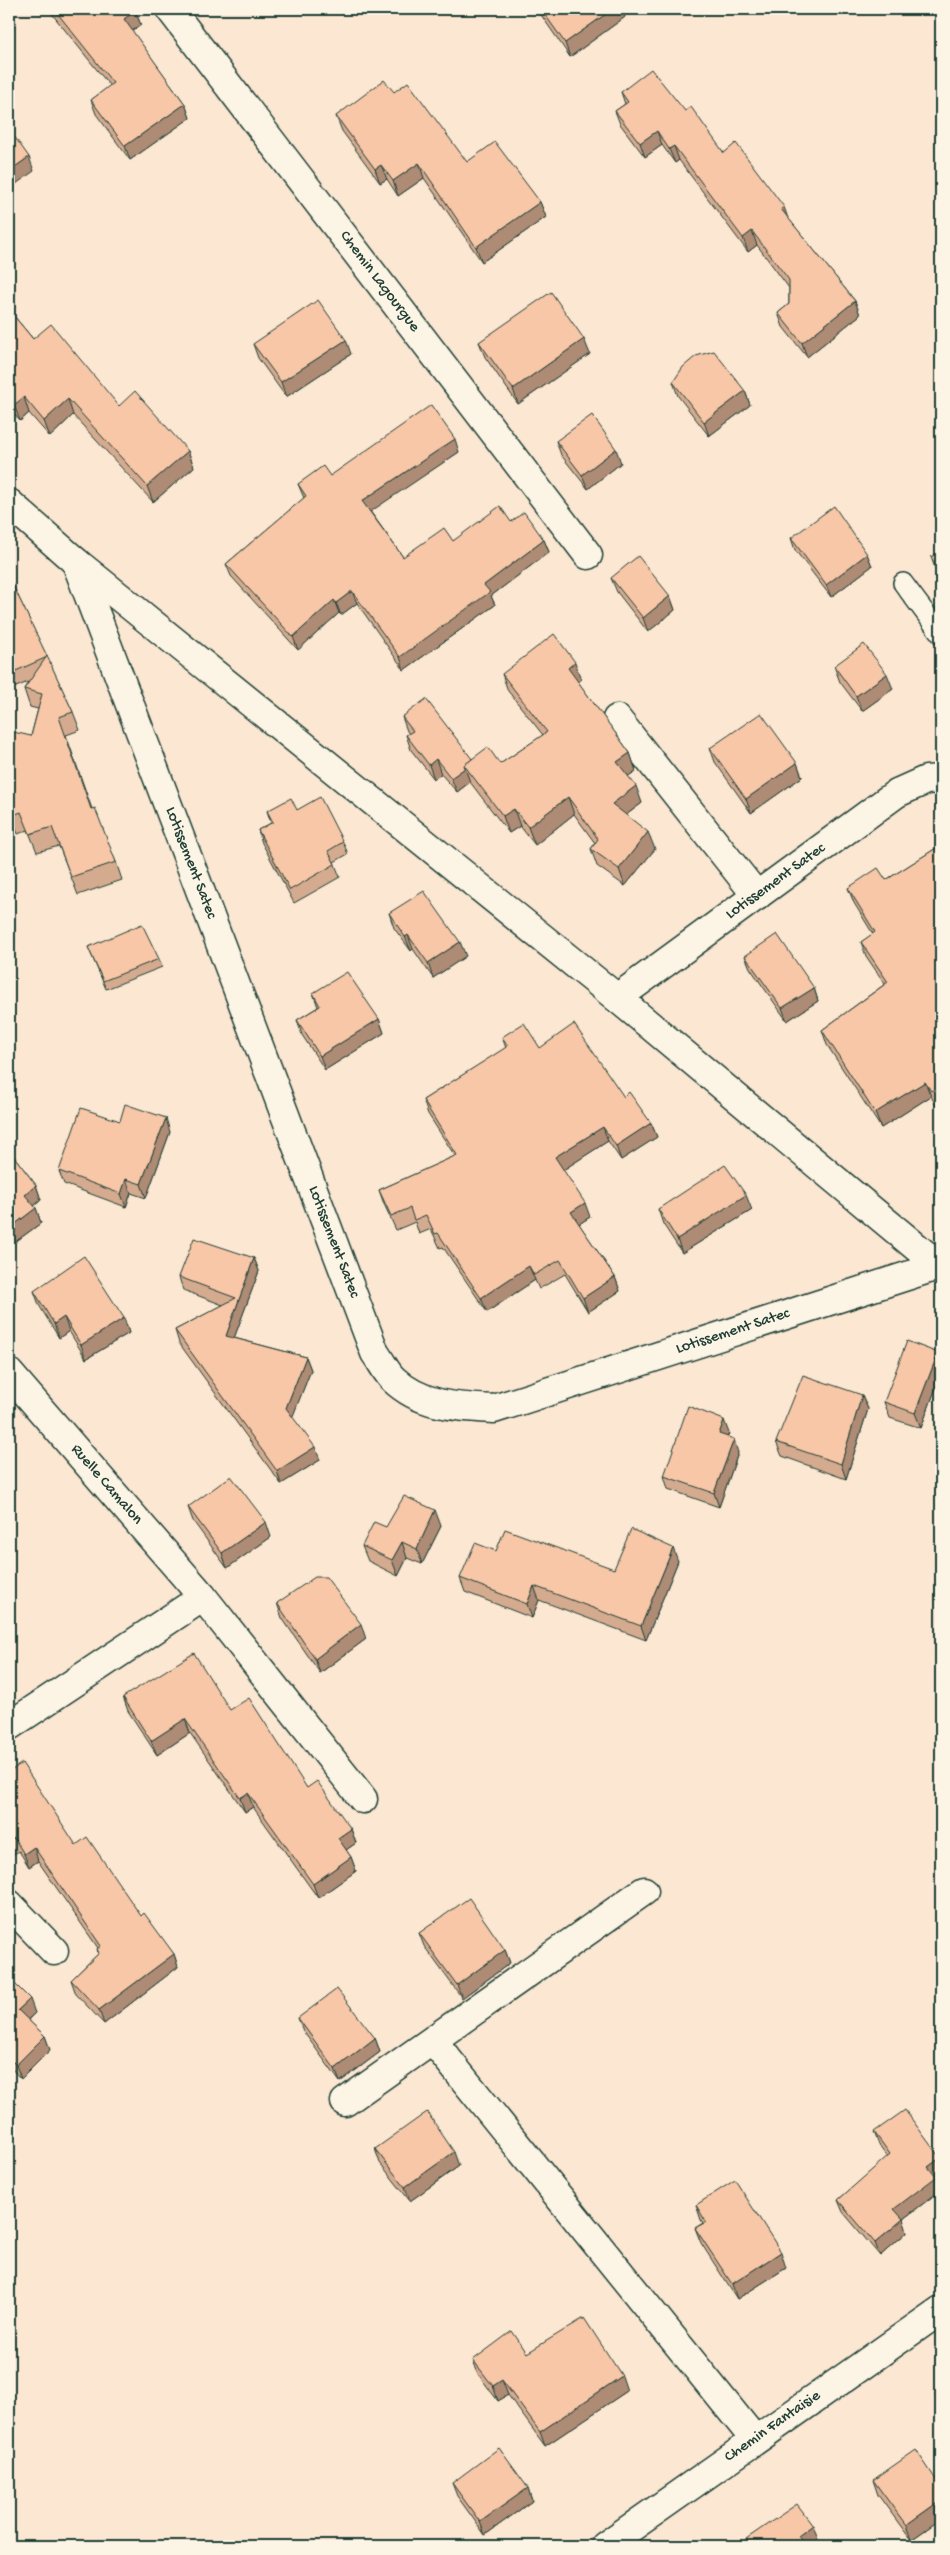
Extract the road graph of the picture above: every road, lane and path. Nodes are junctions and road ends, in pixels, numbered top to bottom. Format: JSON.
{"nodes":[{"id":1,"x":170,"y":9,"type":"edge"},
{"id":2,"x":9,"y":503,"type":"edge"},
{"id":3,"x":588,"y":556,"type":"dead end"},
{"id":4,"x":76,"y":562,"type":"junction"},
{"id":5,"x":903,"y":583,"type":"dead end"},
{"id":6,"x":941,"y":634,"type":"edge"},
{"id":7,"x":617,"y":719,"type":"dead end"},
{"id":8,"x":941,"y":779,"type":"edge"},
{"id":9,"x":757,"y":896,"type":"junction"},
{"id":10,"x":617,"y":998,"type":"junction"},
{"id":11,"x":940,"y":1265,"type":"edge"},
{"id":12,"x":9,"y":1373,"type":"edge"},
{"id":13,"x":203,"y":1597,"type":"junction"},
{"id":14,"x":9,"y":1726,"type":"edge"},
{"id":15,"x":363,"y":1799,"type":"dead end"},
{"id":16,"x":644,"y":1891,"type":"dead end"},
{"id":17,"x":9,"y":1904,"type":"edge"},
{"id":18,"x":54,"y":1952,"type":"dead end"},
{"id":19,"x":432,"y":2040,"type":"junction"},
{"id":20,"x":345,"y":2102,"type":"dead end"},
{"id":21,"x":941,"y":2310,"type":"edge"},
{"id":22,"x":755,"y":2440,"type":"junction"},
{"id":23,"x":605,"y":2546,"type":"edge"}],
"edges":[{"from":1,"to":3,"type":"street","name":"Chemin Lagourgue"},
{"from":2,"to":4,"type":"street","name":"Lotissement Satec"},
{"from":4,"to":10,"type":"street","name":"Lotissement Satec"},
{"from":4,"to":11,"type":"street","name":"Lotissement Satec"},
{"from":5,"to":6,"type":"lane"},
{"from":7,"to":9,"type":"street"},
{"from":8,"to":9,"type":"street","name":"Lotissement Satec"},
{"from":9,"to":10,"type":"street","name":"Lotissement Satec"},
{"from":10,"to":11,"type":"street","name":"Lotissement Satec"},
{"from":12,"to":13,"type":"street","name":"Ruelle Camalon"},
{"from":13,"to":14,"type":"street"},
{"from":13,"to":15,"type":"street","name":"Ruelle Camalon"},
{"from":16,"to":19,"type":"street"},
{"from":17,"to":18,"type":"street"},
{"from":19,"to":20,"type":"street"},
{"from":19,"to":22,"type":"street"},
{"from":21,"to":22,"type":"street","name":"Chemin Fantaisie"},
{"from":22,"to":23,"type":"street","name":"Chemin Fantaisie"}]}
